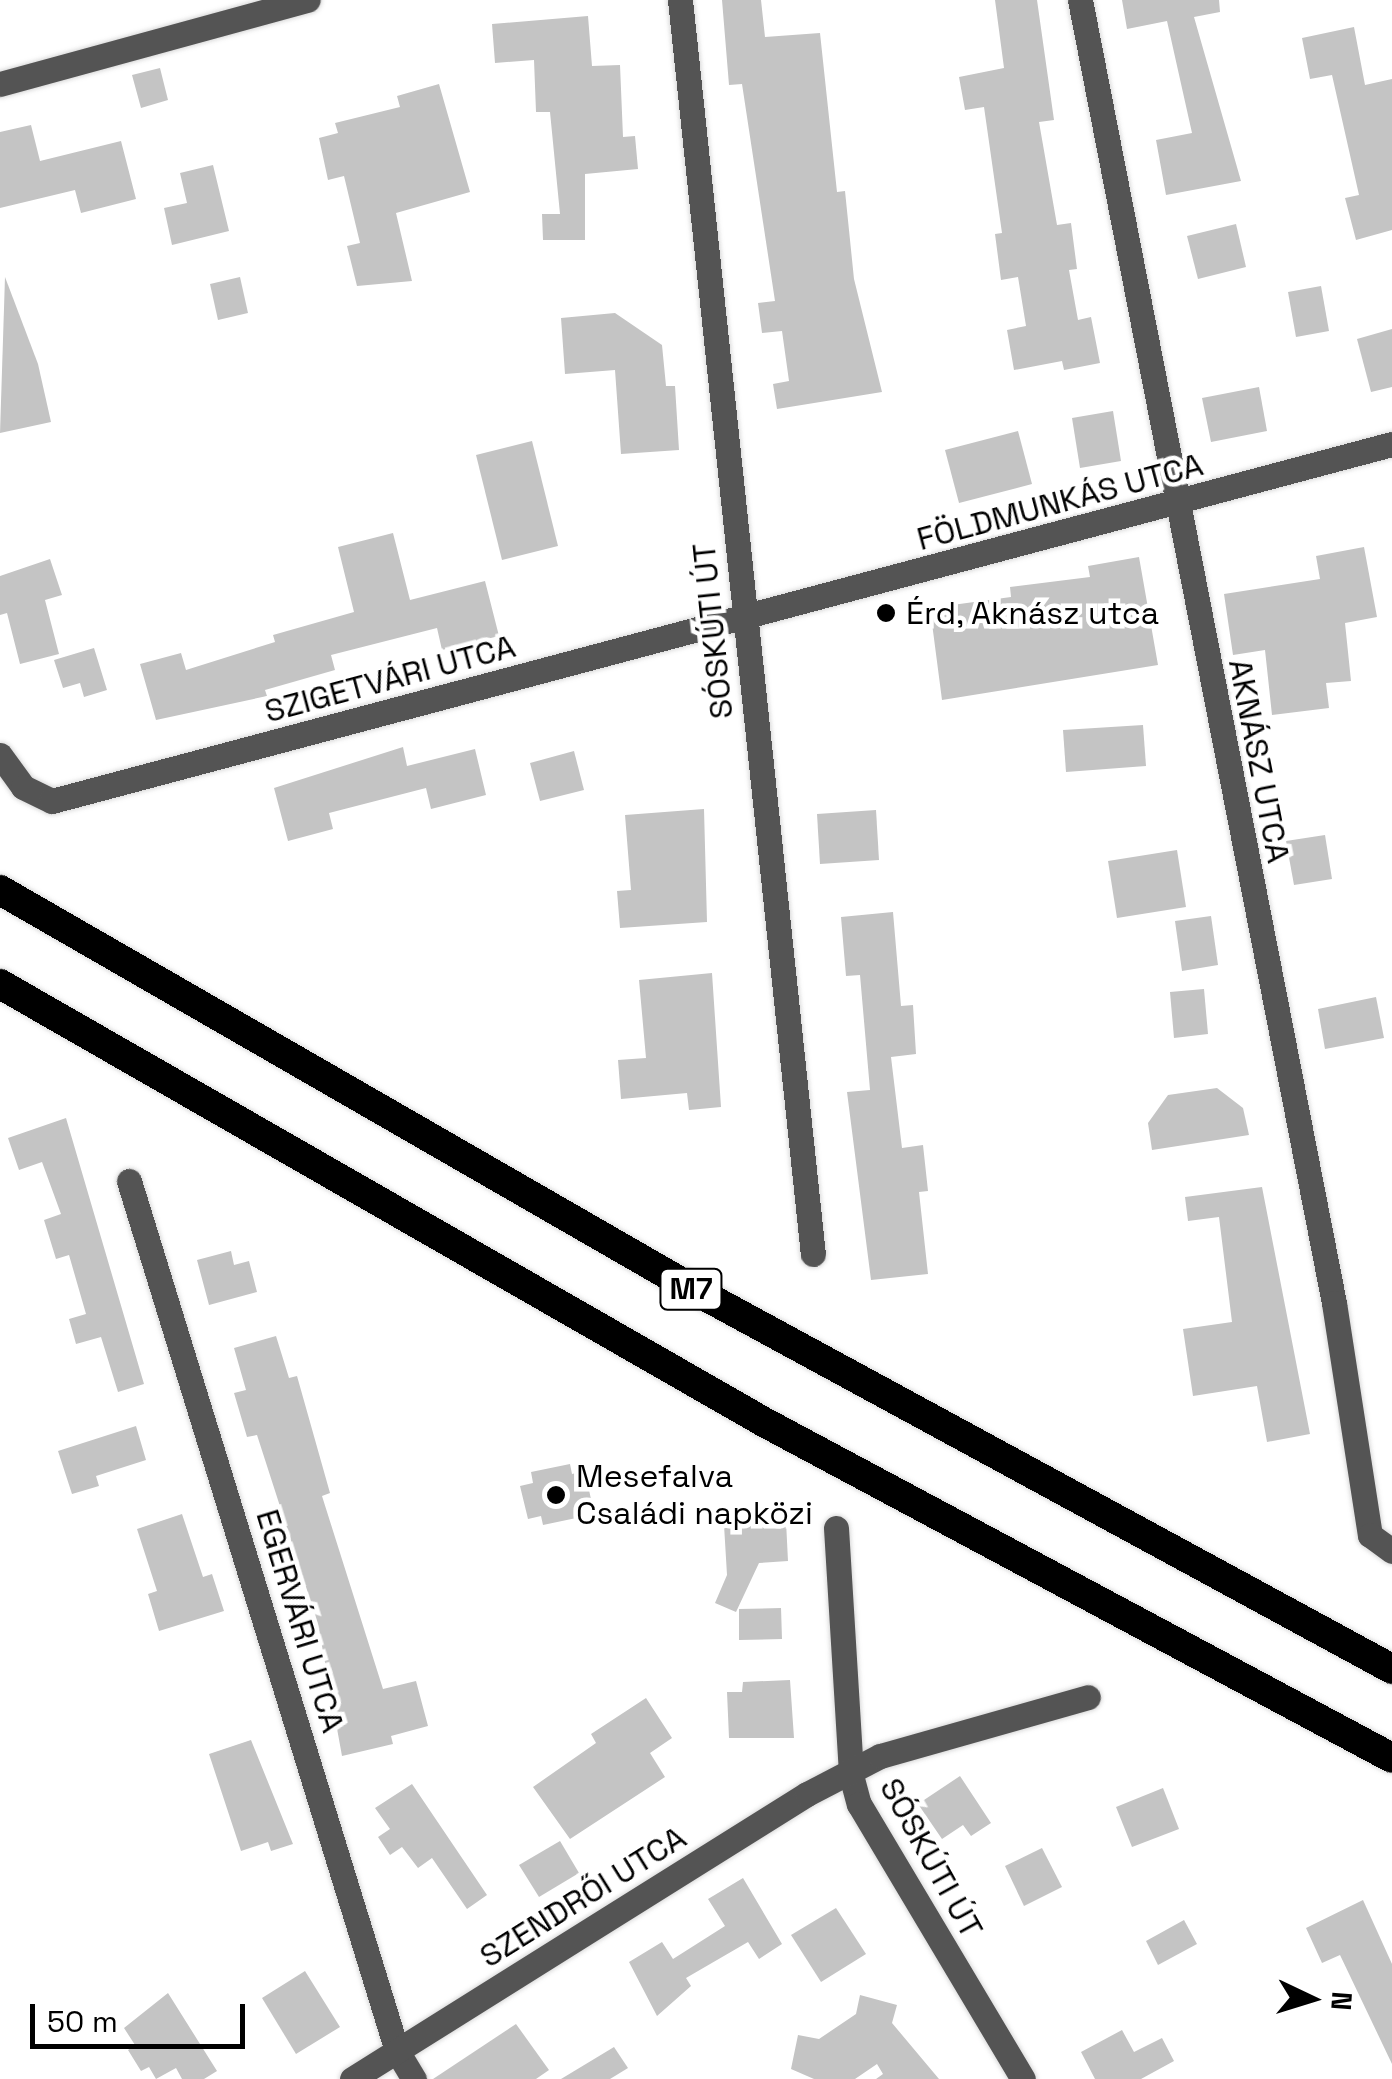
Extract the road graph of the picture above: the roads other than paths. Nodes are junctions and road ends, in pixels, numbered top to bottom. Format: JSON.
{"nodes":[{"id":1,"x":308,"y":0,"type":"edge"},
{"id":2,"x":680,"y":0,"type":"edge"},
{"id":3,"x":1080,"y":0,"type":"edge"},
{"id":4,"x":0,"y":84,"type":"edge"},
{"id":5,"x":1392,"y":444,"type":"edge"},
{"id":6,"x":1175,"y":505,"type":"junction"},
{"id":7,"x":745,"y":620,"type":"junction"},
{"id":8,"x":0,"y":755,"type":"edge"},
{"id":9,"x":0,"y":890,"type":"edge"},
{"id":10,"x":0,"y":984,"type":"edge"},
{"id":11,"x":128,"y":1181,"type":"dead end"},
{"id":12,"x":813,"y":1254,"type":"dead end"},
{"id":13,"x":836,"y":1528,"type":"dead end"},
{"id":14,"x":1392,"y":1551,"type":"edge"},
{"id":15,"x":1392,"y":1669,"type":"edge"},
{"id":16,"x":1088,"y":1697,"type":"dead end"},
{"id":17,"x":1392,"y":1758,"type":"edge"},
{"id":18,"x":851,"y":1775,"type":"junction"},
{"id":19,"x":397,"y":2051,"type":"junction"},
{"id":20,"x":352,"y":2079,"type":"edge"},
{"id":21,"x":414,"y":2079,"type":"edge"},
{"id":22,"x":1022,"y":2079,"type":"edge"}],
"edges":[{"from":1,"to":4,"type":"street"},
{"from":2,"to":7,"type":"street","name":"SÓSKÚTI ÚT"},
{"from":3,"to":6,"type":"street","name":"AKNÁSZ UTCA"},
{"from":5,"to":6,"type":"street","name":"FÖLDMUNKÁS UTCA"},
{"from":6,"to":7,"type":"street","name":"FÖLDMUNKÁS UTCA"},
{"from":6,"to":14,"type":"street","name":"AKNÁSZ UTCA"},
{"from":7,"to":8,"type":"street","name":"SZIGETVÁRI UTCA"},
{"from":7,"to":12,"type":"street","name":"SÓSKÚTI ÚT"},
{"from":9,"to":15,"type":"highway","number":"M7"},
{"from":10,"to":17,"type":"highway","number":"M7"},
{"from":11,"to":19,"type":"street","name":"EGERVÁRI UTCA"},
{"from":13,"to":18,"type":"street","name":"SÓSKÚTI ÚT"},
{"from":16,"to":18,"type":"street","name":"SZENDRŐI UTCA"},
{"from":18,"to":19,"type":"street","name":"SZENDRŐI UTCA"},
{"from":18,"to":22,"type":"street","name":"SÓSKÚTI ÚT"},
{"from":19,"to":20,"type":"street","name":"SZENDRŐI UTCA"},
{"from":19,"to":21,"type":"street","name":"EGERVÁRI UTCA"}]}
